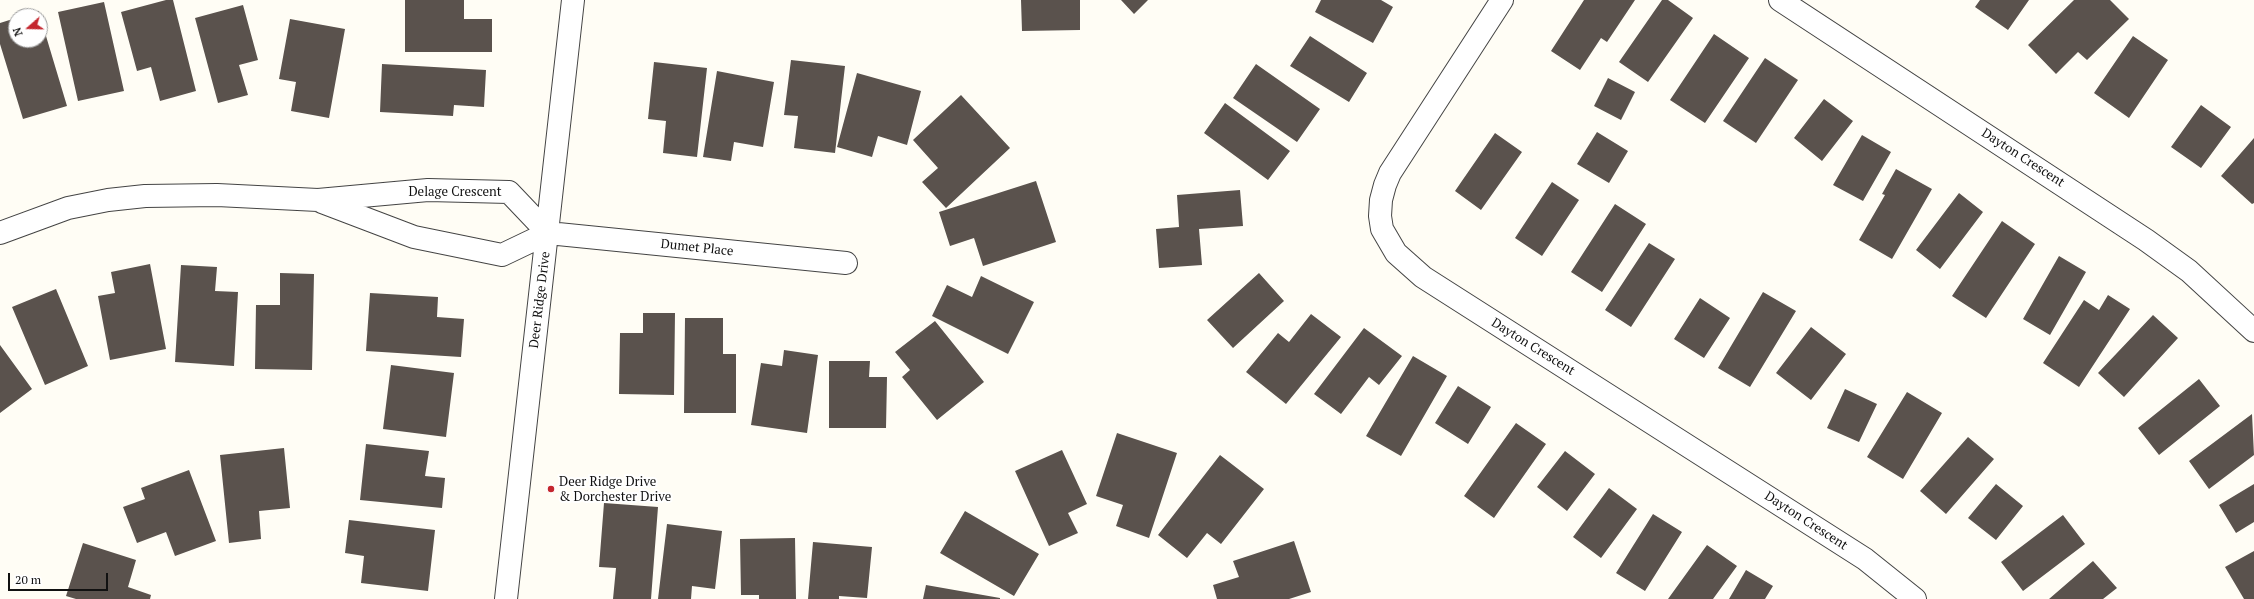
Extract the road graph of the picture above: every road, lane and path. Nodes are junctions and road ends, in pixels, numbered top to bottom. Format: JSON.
{"nodes":[{"id":1,"x":573,"y":0,"type":"edge"},
{"id":2,"x":1502,"y":0,"type":"edge"},
{"id":3,"x":1780,"y":0,"type":"edge"},
{"id":4,"x":318,"y":200,"type":"junction"},
{"id":5,"x":0,"y":233,"type":"edge"},
{"id":6,"x":548,"y":233,"type":"junction"},
{"id":7,"x":846,"y":264,"type":"dead end"},
{"id":8,"x":2254,"y":331,"type":"edge"},
{"id":9,"x":506,"y":599,"type":"edge"},
{"id":10,"x":1915,"y":599,"type":"edge"}],
"edges":[{"from":1,"to":6,"type":"street","name":"Deer Ridge Drive"},
{"from":2,"to":10,"type":"street","name":"Dayton Crescent"},
{"from":3,"to":8,"type":"street","name":"Dayton Crescent"},
{"from":4,"to":5,"type":"street","name":"Delage Crescent"},
{"from":4,"to":6,"type":"street","name":"Delage Crescent"},
{"from":4,"to":6,"type":"street","name":"Delage Crescent"},
{"from":6,"to":7,"type":"street","name":"Dumet Place"},
{"from":6,"to":9,"type":"street","name":"Deer Ridge Drive"}]}
